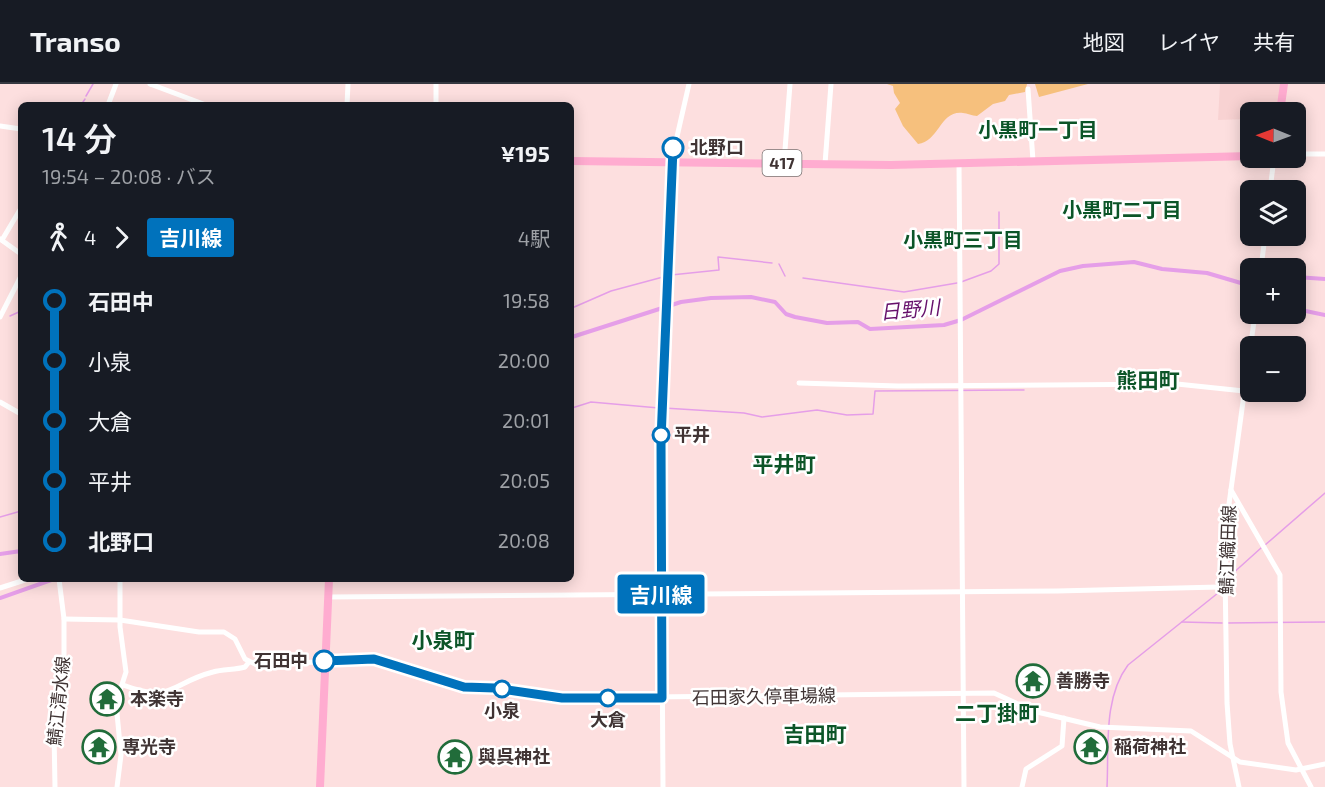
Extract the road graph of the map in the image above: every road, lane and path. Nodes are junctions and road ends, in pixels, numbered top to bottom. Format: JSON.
{"nodes":[{"id":1,"x":116,"y":84,"type":"edge"},
{"id":2,"x":150,"y":84,"type":"edge"},
{"id":3,"x":348,"y":84,"type":"edge"},
{"id":4,"x":436,"y":84,"type":"edge"},
{"id":5,"x":689,"y":84,"type":"edge"},
{"id":6,"x":790,"y":84,"type":"edge"},
{"id":7,"x":831,"y":84,"type":"edge"},
{"id":8,"x":1284,"y":84,"type":"edge"},
{"id":9,"x":1028,"y":89,"type":"dead end"},
{"id":10,"x":109,"y":102,"type":"edge"},
{"id":11,"x":198,"y":102,"type":"edge"},
{"id":12,"x":347,"y":102,"type":"edge"},
{"id":13,"x":436,"y":102,"type":"edge"},
{"id":14,"x":1281,"y":102,"type":"edge"},
{"id":15,"x":0,"y":126,"type":"edge"},
{"id":16,"x":18,"y":129,"type":"edge"},
{"id":17,"x":1325,"y":153,"type":"edge"},
{"id":18,"x":1306,"y":154,"type":"edge"},
{"id":19,"x":1240,"y":156,"type":"edge"},
{"id":20,"x":574,"y":161,"type":"edge"},
{"id":21,"x":1033,"y":161,"type":"junction"},
{"id":22,"x":671,"y":163,"type":"junction"},
{"id":23,"x":959,"y":163,"type":"junction"},
{"id":24,"x":784,"y":164,"type":"junction"},
{"id":25,"x":825,"y":164,"type":"junction"},
{"id":26,"x":18,"y":213,"type":"edge"},
{"id":27,"x":1,"y":239,"type":"edge"},
{"id":28,"x":18,"y":252,"type":"edge"},
{"id":29,"x":18,"y":282,"type":"edge"},
{"id":30,"x":0,"y":317,"type":"edge"},
{"id":31,"x":799,"y":383,"type":"dead end"},
{"id":32,"x":962,"y":385,"type":"junction"},
{"id":33,"x":1240,"y":391,"type":"edge"},
{"id":34,"x":0,"y":402,"type":"edge"},
{"id":35,"x":1243,"y":402,"type":"edge"},
{"id":36,"x":18,"y":412,"type":"edge"},
{"id":37,"x":1231,"y":490,"type":"junction"},
{"id":38,"x":19,"y":582,"type":"edge"},
{"id":39,"x":59,"y":582,"type":"edge"},
{"id":40,"x":120,"y":582,"type":"edge"},
{"id":41,"x":329,"y":582,"type":"edge"},
{"id":42,"x":1219,"y":587,"type":"dead end"},
{"id":43,"x":0,"y":588,"type":"edge"},
{"id":44,"x":963,"y":592,"type":"junction"},
{"id":45,"x":661,"y":595,"type":"junction"},
{"id":46,"x":328,"y":597,"type":"junction"},
{"id":47,"x":64,"y":620,"type":"junction"},
{"id":48,"x":120,"y":620,"type":"junction"},
{"id":49,"x":325,"y":661,"type":"junction"},
{"id":50,"x":249,"y":662,"type":"junction"},
{"id":51,"x":123,"y":685,"type":"junction"},
{"id":52,"x":963,"y":693,"type":"junction"},
{"id":53,"x":662,"y":698,"type":"junction"},
{"id":54,"x":1064,"y":718,"type":"junction"},
{"id":55,"x":1234,"y":759,"type":"junction"},
{"id":56,"x":1325,"y":764,"type":"edge"},
{"id":57,"x":1301,"y":769,"type":"junction"},
{"id":58,"x":55,"y":787,"type":"edge"},
{"id":59,"x":117,"y":787,"type":"edge"},
{"id":60,"x":320,"y":787,"type":"edge"},
{"id":61,"x":663,"y":787,"type":"edge"},
{"id":62,"x":964,"y":787,"type":"edge"},
{"id":63,"x":1022,"y":787,"type":"edge"},
{"id":64,"x":1239,"y":787,"type":"edge"},
{"id":65,"x":1311,"y":787,"type":"edge"}],
"edges":[{"from":1,"to":10,"type":"street"},
{"from":2,"to":11,"type":"street"},
{"from":3,"to":12,"type":"street"},
{"from":4,"to":13,"type":"street"},
{"from":5,"to":22,"type":"street"},
{"from":6,"to":24,"type":"street"},
{"from":7,"to":25,"type":"street"},
{"from":8,"to":14,"type":"highway"},
{"from":9,"to":21,"type":"street"},
{"from":15,"to":16,"type":"street"},
{"from":17,"to":18,"type":"street"},
{"from":19,"to":21,"type":"highway","number":"417"},
{"from":20,"to":22,"type":"highway","number":"417"},
{"from":21,"to":23,"type":"highway","number":"417"},
{"from":22,"to":24,"type":"highway","number":"417"},
{"from":22,"to":45,"type":"street"},
{"from":23,"to":25,"type":"highway","number":"417"},
{"from":23,"to":32,"type":"street"},
{"from":24,"to":25,"type":"highway","number":"417"},
{"from":26,"to":27,"type":"street"},
{"from":27,"to":28,"type":"street"},
{"from":29,"to":30,"type":"street"},
{"from":31,"to":32,"type":"street"},
{"from":32,"to":33,"type":"street"},
{"from":32,"to":44,"type":"street"},
{"from":34,"to":36,"type":"street"},
{"from":35,"to":37,"type":"street","name":"鯖江織田線"},
{"from":37,"to":55,"type":"street","name":"鯖江織田線"},
{"from":37,"to":57,"type":"street"},
{"from":38,"to":43,"type":"street"},
{"from":39,"to":47,"type":"street","name":"鯖江清水線"},
{"from":40,"to":48,"type":"street"},
{"from":41,"to":46,"type":"highway"},
{"from":42,"to":44,"type":"street"},
{"from":44,"to":45,"type":"street"},
{"from":44,"to":52,"type":"street"},
{"from":45,"to":46,"type":"street"},
{"from":45,"to":53,"type":"street"},
{"from":46,"to":49,"type":"highway"},
{"from":47,"to":48,"type":"street"},
{"from":47,"to":58,"type":"street","name":"鯖江清水線"},
{"from":48,"to":50,"type":"street"},
{"from":48,"to":51,"type":"street"},
{"from":49,"to":50,"type":"street","name":"石田家久停車場線"},
{"from":49,"to":53,"type":"street","name":"石田家久停車場線"},
{"from":49,"to":60,"type":"highway"},
{"from":50,"to":51,"type":"street","name":"石田家久停車場線"},
{"from":51,"to":59,"type":"street"},
{"from":52,"to":53,"type":"street","name":"石田家久停車場線"},
{"from":52,"to":54,"type":"street","name":"石田家久停車場線"},
{"from":52,"to":62,"type":"street"},
{"from":53,"to":61,"type":"street"},
{"from":54,"to":55,"type":"street","name":"石田家久停車場線"},
{"from":54,"to":63,"type":"street"},
{"from":55,"to":57,"type":"street","name":"石田家久停車場線"},
{"from":55,"to":64,"type":"street","name":"鯖江織田線"},
{"from":56,"to":57,"type":"street","name":"石田家久停車場線"},
{"from":57,"to":65,"type":"street"}]}
